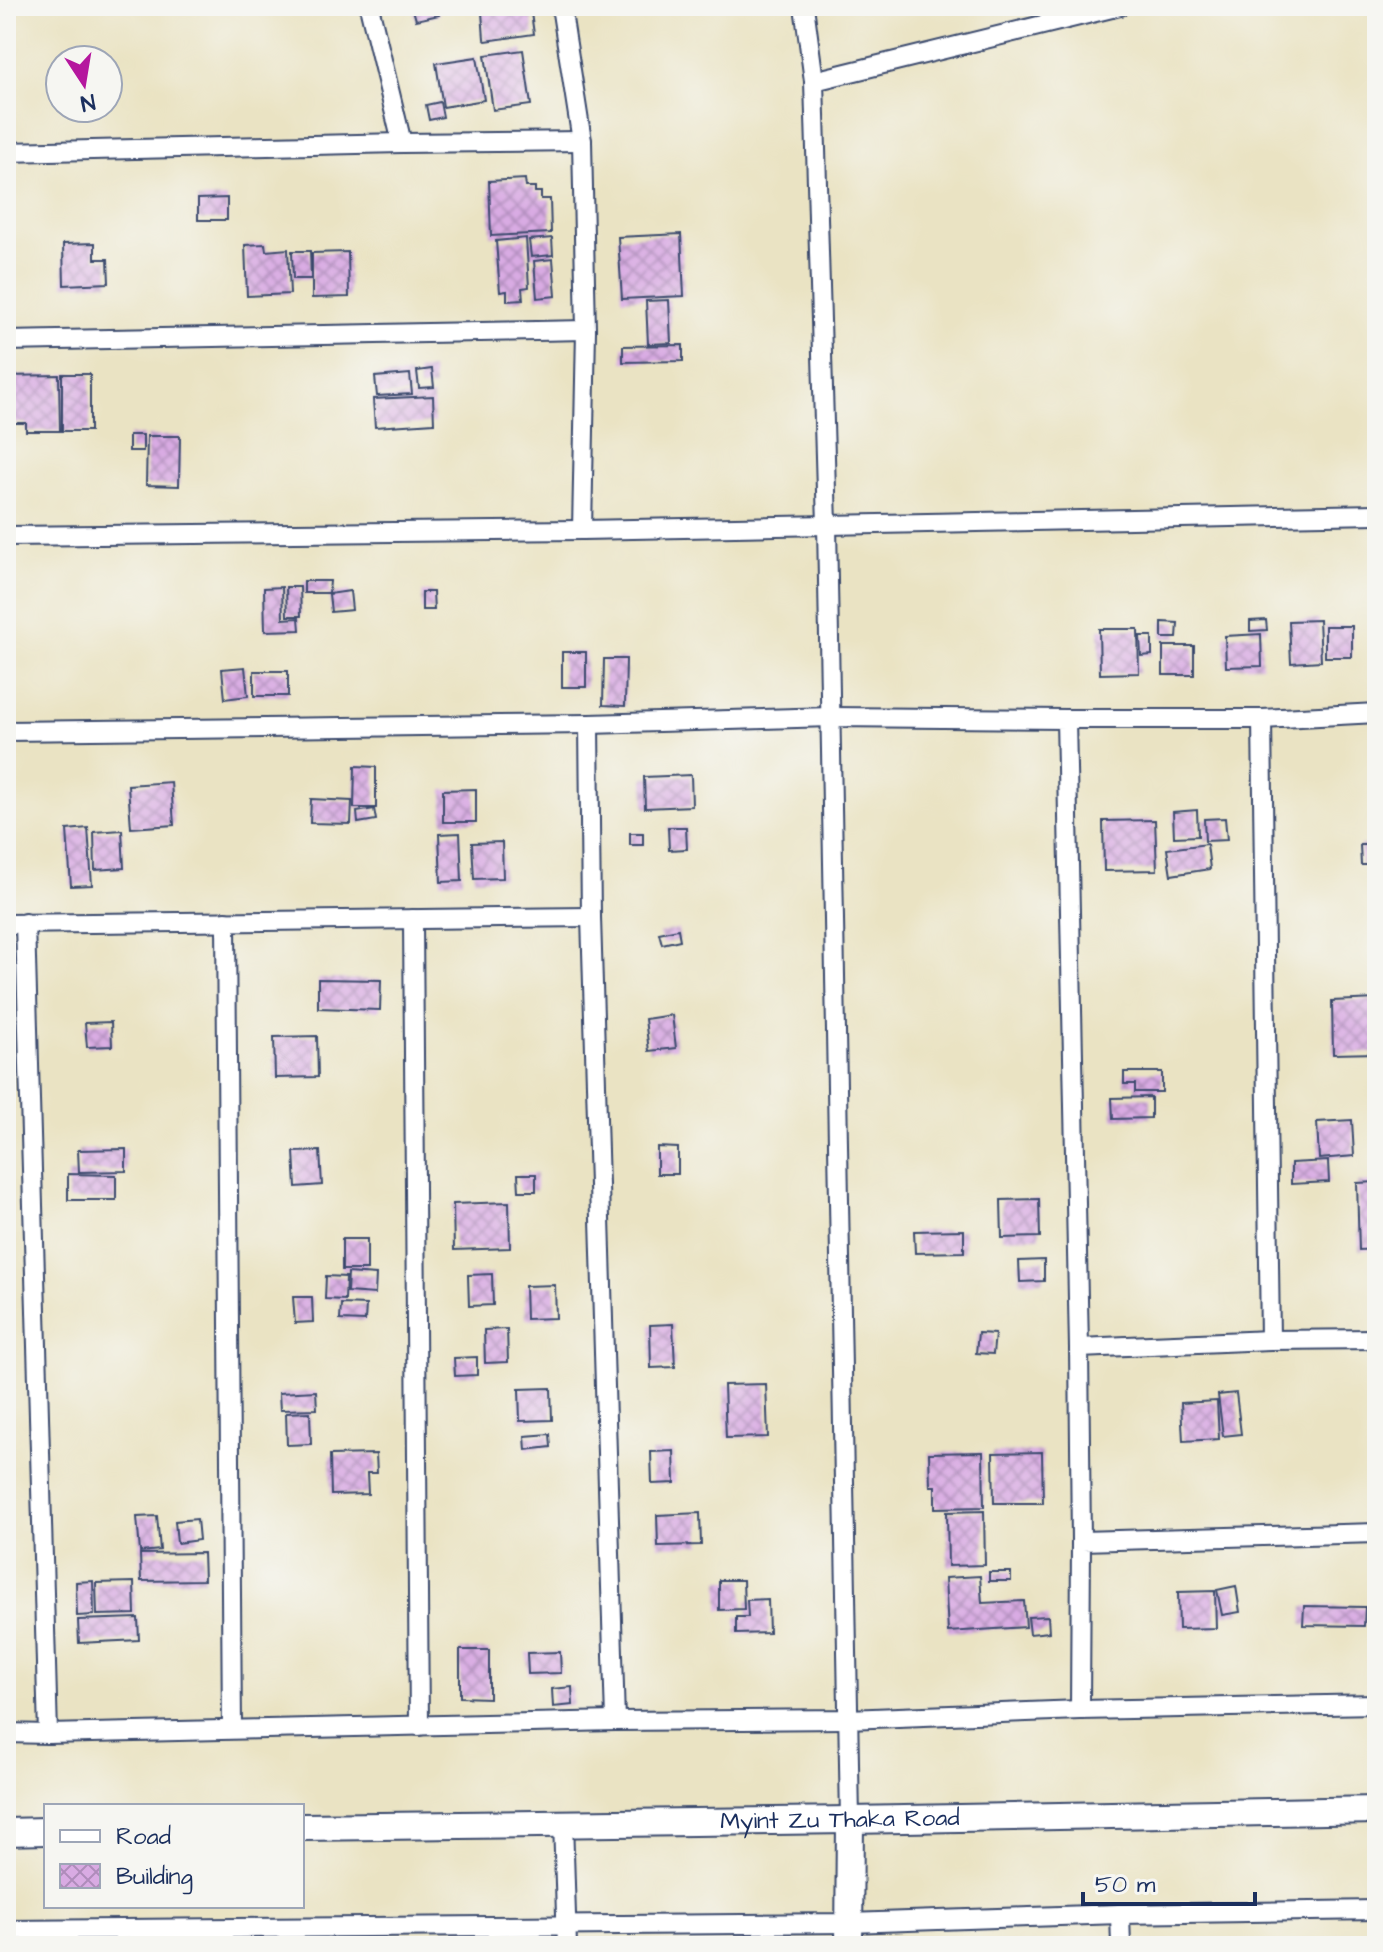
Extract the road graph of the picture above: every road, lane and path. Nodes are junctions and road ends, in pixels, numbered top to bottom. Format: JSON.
{"nodes":[{"id":1,"x":369,"y":6,"type":"edge"},
{"id":2,"x":561,"y":6,"type":"edge"},
{"id":3,"x":804,"y":6,"type":"edge"},
{"id":4,"x":1039,"y":6,"type":"edge"},
{"id":5,"x":1120,"y":6,"type":"edge"},
{"id":6,"x":1044,"y":25,"type":"junction"},
{"id":7,"x":814,"y":81,"type":"junction"},
{"id":8,"x":582,"y":141,"type":"junction"},
{"id":9,"x":402,"y":143,"type":"junction"},
{"id":10,"x":6,"y":152,"type":"edge"},
{"id":11,"x":586,"y":330,"type":"junction"},
{"id":12,"x":6,"y":341,"type":"edge"},
{"id":13,"x":1377,"y":514,"type":"edge"},
{"id":14,"x":827,"y":525,"type":"junction"},
{"id":15,"x":582,"y":530,"type":"junction"},
{"id":16,"x":6,"y":536,"type":"edge"},
{"id":17,"x":1377,"y":713,"type":"edge"},
{"id":18,"x":831,"y":717,"type":"junction"},
{"id":19,"x":1066,"y":719,"type":"junction"},
{"id":20,"x":1262,"y":719,"type":"junction"},
{"id":21,"x":589,"y":724,"type":"junction"},
{"id":22,"x":6,"y":731,"type":"edge"},
{"id":23,"x":591,"y":917,"type":"junction"},
{"id":24,"x":413,"y":919,"type":"junction"},
{"id":25,"x":226,"y":921,"type":"junction"},
{"id":26,"x":15,"y":924,"type":"edge"},
{"id":27,"x":1377,"y":1339,"type":"edge"},
{"id":28,"x":1270,"y":1340,"type":"junction"},
{"id":29,"x":1079,"y":1348,"type":"junction"},
{"id":30,"x":1377,"y":1533,"type":"edge"},
{"id":31,"x":1081,"y":1541,"type":"junction"},
{"id":32,"x":1377,"y":1704,"type":"edge"},
{"id":33,"x":1080,"y":1710,"type":"junction"},
{"id":34,"x":847,"y":1719,"type":"junction"},
{"id":35,"x":615,"y":1721,"type":"junction"},
{"id":36,"x":419,"y":1726,"type":"junction"},
{"id":37,"x":232,"y":1729,"type":"junction"},
{"id":38,"x":6,"y":1733,"type":"edge"},
{"id":39,"x":48,"y":1734,"type":"junction"},
{"id":40,"x":1377,"y":1810,"type":"edge"},
{"id":41,"x":850,"y":1820,"type":"junction"},
{"id":42,"x":563,"y":1822,"type":"junction"},
{"id":43,"x":304,"y":1827,"type":"edge"},
{"id":44,"x":44,"y":1831,"type":"edge"},
{"id":45,"x":6,"y":1832,"type":"edge"},
{"id":46,"x":1377,"y":1910,"type":"edge"},
{"id":47,"x":1120,"y":1914,"type":"junction"},
{"id":48,"x":567,"y":1924,"type":"junction"},
{"id":49,"x":6,"y":1930,"type":"edge"},
{"id":50,"x":849,"y":1934,"type":"edge"},
{"id":51,"x":567,"y":1946,"type":"edge"},
{"id":52,"x":1121,"y":1946,"type":"edge"}],
"edges":[{"from":1,"to":9,"type":"street"},
{"from":2,"to":8,"type":"street"},
{"from":3,"to":7,"type":"street"},
{"from":4,"to":6,"type":"street"},
{"from":5,"to":6,"type":"street"},
{"from":6,"to":7,"type":"street"},
{"from":7,"to":14,"type":"street"},
{"from":8,"to":9,"type":"street"},
{"from":8,"to":11,"type":"street"},
{"from":9,"to":10,"type":"street"},
{"from":11,"to":12,"type":"street"},
{"from":11,"to":15,"type":"street"},
{"from":13,"to":14,"type":"street"},
{"from":14,"to":15,"type":"street"},
{"from":14,"to":18,"type":"street"},
{"from":15,"to":16,"type":"street"},
{"from":17,"to":20,"type":"street"},
{"from":18,"to":19,"type":"street"},
{"from":18,"to":21,"type":"street"},
{"from":18,"to":34,"type":"street"},
{"from":19,"to":20,"type":"street"},
{"from":19,"to":29,"type":"street"},
{"from":20,"to":28,"type":"street"},
{"from":21,"to":22,"type":"street"},
{"from":21,"to":23,"type":"street"},
{"from":23,"to":24,"type":"street"},
{"from":23,"to":35,"type":"street"},
{"from":24,"to":25,"type":"street"},
{"from":24,"to":36,"type":"street"},
{"from":25,"to":26,"type":"street"},
{"from":25,"to":37,"type":"street"},
{"from":26,"to":39,"type":"street"},
{"from":27,"to":28,"type":"street"},
{"from":28,"to":29,"type":"street"},
{"from":29,"to":31,"type":"street"},
{"from":30,"to":31,"type":"street"},
{"from":31,"to":33,"type":"street"},
{"from":32,"to":33,"type":"street"},
{"from":33,"to":34,"type":"street"},
{"from":34,"to":35,"type":"street"},
{"from":34,"to":41,"type":"street"},
{"from":35,"to":36,"type":"street"},
{"from":36,"to":37,"type":"street"},
{"from":37,"to":39,"type":"street"},
{"from":38,"to":39,"type":"street"},
{"from":40,"to":41,"type":"street","name":"Myint Zu Thaka Road"},
{"from":41,"to":42,"type":"street","name":"Myint Zu Thaka Road"},
{"from":41,"to":50,"type":"street"},
{"from":42,"to":43,"type":"street","name":"Myint Zu Thaka Road"},
{"from":42,"to":48,"type":"street"},
{"from":44,"to":45,"type":"street"},
{"from":46,"to":47,"type":"street"},
{"from":47,"to":50,"type":"street"},
{"from":47,"to":52,"type":"street"},
{"from":48,"to":49,"type":"street"},
{"from":48,"to":50,"type":"street"},
{"from":48,"to":51,"type":"street"}]}
